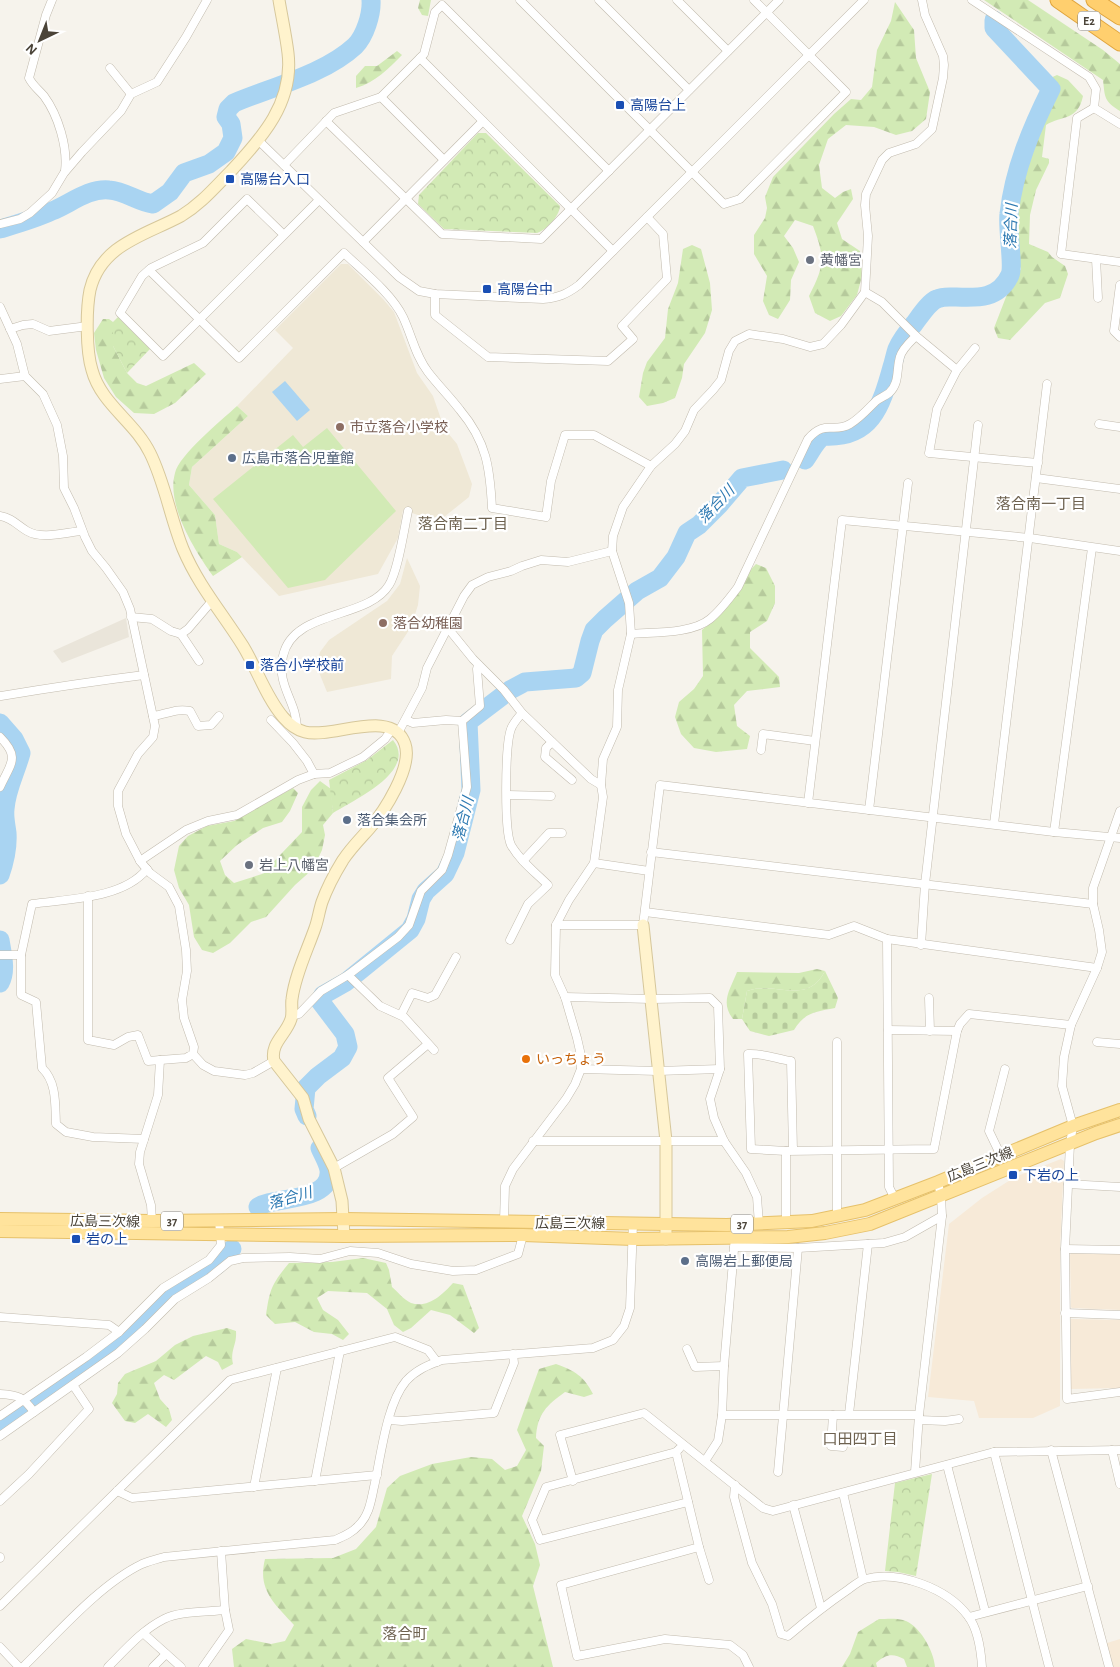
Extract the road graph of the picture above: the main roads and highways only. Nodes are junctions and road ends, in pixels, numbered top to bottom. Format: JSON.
{"nodes":[{"id":1,"x":1058,"y":0,"type":"edge"},
{"id":2,"x":1094,"y":0,"type":"edge"},
{"id":3,"x":1120,"y":17,"type":"edge"},
{"id":4,"x":1120,"y":43,"type":"edge"},
{"id":5,"x":1120,"y":1110,"type":"edge"},
{"id":6,"x":1120,"y":1125,"type":"edge"},
{"id":7,"x":0,"y":1219,"type":"edge"},
{"id":8,"x":0,"y":1231,"type":"edge"}],
"edges":[{"from":1,"to":4,"type":"highway","number":"E2"},
{"from":2,"to":3,"type":"highway","number":"E2"},
{"from":5,"to":7,"type":"main road","name":"広島三次線","number":"37"},
{"from":6,"to":8,"type":"main road","name":"広島三次線","number":"37"}]}
